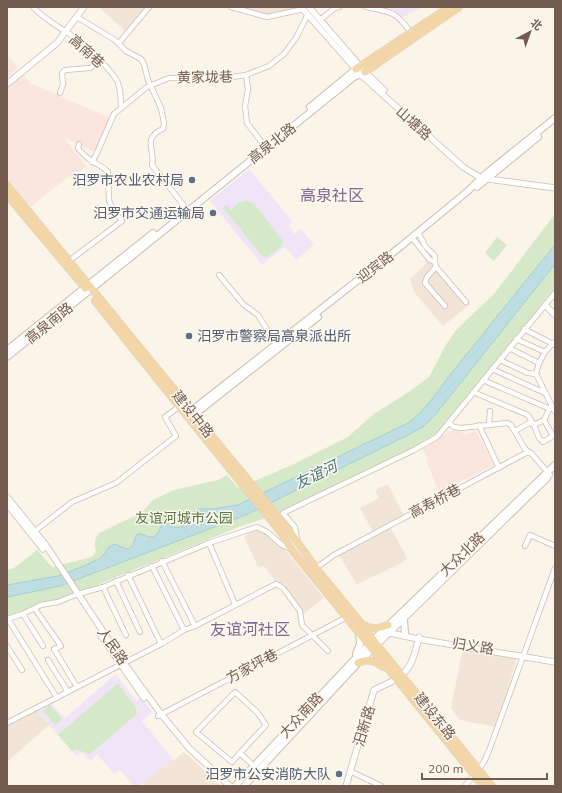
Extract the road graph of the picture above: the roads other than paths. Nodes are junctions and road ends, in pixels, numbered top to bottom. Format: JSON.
{"nodes":[{"id":1,"x":33,"y":7,"type":"edge"},
{"id":2,"x":81,"y":7,"type":"edge"},
{"id":3,"x":84,"y":7,"type":"edge"},
{"id":4,"x":148,"y":7,"type":"edge"},
{"id":5,"x":231,"y":7,"type":"edge"},
{"id":6,"x":339,"y":7,"type":"edge"},
{"id":7,"x":366,"y":7,"type":"edge"},
{"id":8,"x":449,"y":7,"type":"edge"},
{"id":9,"x":459,"y":7,"type":"edge"},
{"id":10,"x":305,"y":9,"type":"edge"},
{"id":11,"x":77,"y":17,"type":"junction"},
{"id":12,"x":320,"y":20,"type":"junction"},
{"id":13,"x":64,"y":31,"type":"junction"},
{"id":14,"x":411,"y":32,"type":"junction"},
{"id":15,"x":119,"y":43,"type":"junction"},
{"id":16,"x":100,"y":61,"type":"junction"},
{"id":17,"x":361,"y":70,"type":"junction"},
{"id":18,"x":246,"y":75,"type":"junction"},
{"id":19,"x":7,"y":80,"type":"edge"},
{"id":20,"x":7,"y":84,"type":"edge"},
{"id":21,"x":151,"y":85,"type":"junction"},
{"id":22,"x":60,"y":93,"type":"dead end"},
{"id":23,"x":121,"y":108,"type":"junction"},
{"id":24,"x":555,"y":118,"type":"edge"},
{"id":25,"x":555,"y":124,"type":"edge"},
{"id":26,"x":79,"y":144,"type":"dead end"},
{"id":27,"x":264,"y":145,"type":"junction"},
{"id":28,"x":92,"y":162,"type":"junction"},
{"id":29,"x":485,"y":177,"type":"junction"},
{"id":30,"x":7,"y":185,"type":"edge"},
{"id":31,"x":555,"y":186,"type":"edge"},
{"id":32,"x":7,"y":194,"type":"edge"},
{"id":33,"x":186,"y":206,"type":"junction"},
{"id":34,"x":419,"y":234,"type":"junction"},
{"id":35,"x":413,"y":239,"type":"junction"},
{"id":36,"x":69,"y":260,"type":"junction"},
{"id":37,"x":435,"y":265,"type":"junction"},
{"id":38,"x":219,"y":275,"type":"dead end"},
{"id":39,"x":88,"y":288,"type":"junction"},
{"id":40,"x":555,"y":293,"type":"edge"},
{"id":41,"x":466,"y":302,"type":"dead end"},
{"id":42,"x":445,"y":306,"type":"dead end"},
{"id":43,"x":545,"y":306,"type":"junction"},
{"id":44,"x":555,"y":315,"type":"edge"},
{"id":45,"x":524,"y":329,"type":"junction"},
{"id":46,"x":516,"y":339,"type":"junction"},
{"id":47,"x":276,"y":344,"type":"junction"},
{"id":48,"x":554,"y":344,"type":"edge"},
{"id":49,"x":509,"y":348,"type":"junction"},
{"id":50,"x":7,"y":350,"type":"edge"},
{"id":51,"x":544,"y":352,"type":"junction"},
{"id":52,"x":7,"y":357,"type":"edge"},
{"id":53,"x":500,"y":360,"type":"junction"},
{"id":54,"x":539,"y":363,"type":"junction"},
{"id":55,"x":492,"y":369,"type":"junction"},
{"id":56,"x":536,"y":374,"type":"junction"},
{"id":57,"x":483,"y":380,"type":"junction"},
{"id":58,"x":474,"y":392,"type":"junction"},
{"id":59,"x":545,"y":393,"type":"junction"},
{"id":60,"x":180,"y":406,"type":"junction"},
{"id":61,"x":550,"y":407,"type":"junction"},
{"id":62,"x":490,"y":411,"type":"dead end"},
{"id":63,"x":555,"y":412,"type":"edge"},
{"id":64,"x":192,"y":413,"type":"junction"},
{"id":65,"x":544,"y":420,"type":"junction"},
{"id":66,"x":449,"y":423,"type":"junction"},
{"id":67,"x":489,"y":424,"type":"junction"},
{"id":68,"x":479,"y":425,"type":"junction"},
{"id":69,"x":534,"y":426,"type":"junction"},
{"id":70,"x":515,"y":431,"type":"junction"},
{"id":71,"x":531,"y":453,"type":"junction"},
{"id":72,"x":555,"y":465,"type":"edge"},
{"id":73,"x":499,"y":468,"type":"junction"},
{"id":74,"x":555,"y":470,"type":"edge"},
{"id":75,"x":548,"y":474,"type":"junction"},
{"id":76,"x":7,"y":498,"type":"edge"},
{"id":77,"x":7,"y":504,"type":"edge"},
{"id":78,"x":34,"y":531,"type":"junction"},
{"id":79,"x":285,"y":532,"type":"junction"},
{"id":80,"x":209,"y":543,"type":"junction"},
{"id":81,"x":297,"y":543,"type":"junction"},
{"id":82,"x":525,"y":546,"type":"dead end"},
{"id":83,"x":555,"y":546,"type":"edge"},
{"id":84,"x":292,"y":549,"type":"junction"},
{"id":85,"x":162,"y":561,"type":"junction"},
{"id":86,"x":152,"y":566,"type":"junction"},
{"id":87,"x":59,"y":568,"type":"junction"},
{"id":88,"x":316,"y":568,"type":"junction"},
{"id":89,"x":555,"y":568,"type":"edge"},
{"id":90,"x":128,"y":575,"type":"junction"},
{"id":91,"x":116,"y":581,"type":"junction"},
{"id":92,"x":103,"y":587,"type":"junction"},
{"id":93,"x":74,"y":592,"type":"junction"},
{"id":94,"x":235,"y":604,"type":"junction"},
{"id":95,"x":35,"y":609,"type":"junction"},
{"id":96,"x":23,"y":614,"type":"junction"},
{"id":97,"x":347,"y":617,"type":"junction"},
{"id":98,"x":7,"y":619,"type":"edge"},
{"id":99,"x":404,"y":619,"type":"junction"},
{"id":100,"x":361,"y":623,"type":"junction"},
{"id":101,"x":195,"y":626,"type":"junction"},
{"id":102,"x":184,"y":630,"type":"junction"},
{"id":103,"x":390,"y":630,"type":"junction"},
{"id":104,"x":358,"y":631,"type":"junction"},
{"id":105,"x":140,"y":632,"type":"dead end"},
{"id":106,"x":405,"y":634,"type":"junction"},
{"id":107,"x":126,"y":635,"type":"dead end"},
{"id":108,"x":312,"y":636,"type":"junction"},
{"id":109,"x":418,"y":638,"type":"junction"},
{"id":110,"x":161,"y":644,"type":"junction"},
{"id":111,"x":373,"y":645,"type":"junction"},
{"id":112,"x":7,"y":646,"type":"edge"},
{"id":113,"x":43,"y":646,"type":"dead end"},
{"id":114,"x":328,"y":651,"type":"dead end"},
{"id":115,"x":523,"y":655,"type":"junction"},
{"id":116,"x":48,"y":660,"type":"dead end"},
{"id":117,"x":356,"y":661,"type":"junction"},
{"id":118,"x":555,"y":661,"type":"edge"},
{"id":119,"x":122,"y":664,"type":"junction"},
{"id":120,"x":22,"y":670,"type":"dead end"},
{"id":121,"x":389,"y":671,"type":"junction"},
{"id":122,"x":399,"y":677,"type":"junction"},
{"id":123,"x":77,"y":687,"type":"junction"},
{"id":124,"x":68,"y":692,"type":"junction"},
{"id":125,"x":57,"y":698,"type":"junction"},
{"id":126,"x":159,"y":715,"type":"junction"},
{"id":127,"x":7,"y":723,"type":"edge"},
{"id":128,"x":240,"y":753,"type":"junction"},
{"id":129,"x":254,"y":766,"type":"junction"},
{"id":130,"x":476,"y":771,"type":"junction"},
{"id":131,"x":352,"y":772,"type":"junction"},
{"id":132,"x":225,"y":786,"type":"edge"},
{"id":133,"x":230,"y":786,"type":"edge"},
{"id":134,"x":235,"y":786,"type":"edge"},
{"id":135,"x":244,"y":786,"type":"edge"},
{"id":136,"x":346,"y":786,"type":"edge"},
{"id":137,"x":349,"y":786,"type":"edge"},
{"id":138,"x":381,"y":786,"type":"edge"},
{"id":139,"x":465,"y":786,"type":"edge"},
{"id":140,"x":483,"y":786,"type":"edge"},
{"id":141,"x":492,"y":786,"type":"edge"}],
"edges":[{"from":1,"to":13,"type":"street","name":"高南巷"},
{"from":2,"to":13,"type":"street"},
{"from":3,"to":11,"type":"street"},
{"from":4,"to":15,"type":"street"},
{"from":5,"to":10,"type":"street"},
{"from":6,"to":12,"type":"street"},
{"from":7,"to":14,"type":"street"},
{"from":8,"to":14,"type":"main road","name":"高泉北路"},
{"from":9,"to":17,"type":"main road","name":"高泉北路"},
{"from":10,"to":12,"type":"street","name":"山塘路"},
{"from":10,"to":17,"type":"street","name":"山塘路"},
{"from":10,"to":18,"type":"street","name":"黄家垅巷"},
{"from":11,"to":13,"type":"street"},
{"from":11,"to":15,"type":"street"},
{"from":12,"to":17,"type":"street","name":"山塘路"},
{"from":13,"to":16,"type":"street","name":"高南巷"},
{"from":13,"to":19,"type":"street"},
{"from":13,"to":20,"type":"street"},
{"from":14,"to":17,"type":"main road","name":"高泉北路"},
{"from":15,"to":21,"type":"street"},
{"from":16,"to":22,"type":"street"},
{"from":16,"to":23,"type":"street","name":"高南巷"},
{"from":17,"to":27,"type":"main road","name":"高泉北路"},
{"from":17,"to":29,"type":"street","name":"山塘路"},
{"from":17,"to":39,"type":"main road","name":"高泉北路"},
{"from":18,"to":21,"type":"street","name":"黄家垅巷"},
{"from":18,"to":27,"type":"street"},
{"from":21,"to":23,"type":"street","name":"黄家垅巷"},
{"from":21,"to":33,"type":"street"},
{"from":23,"to":28,"type":"street","name":"黄家垅巷"},
{"from":24,"to":29,"type":"main road","name":"迎宾路"},
{"from":25,"to":29,"type":"main road","name":"迎宾路"},
{"from":26,"to":28,"type":"street"},
{"from":27,"to":33,"type":"main road","name":"高泉北路"},
{"from":28,"to":36,"type":"street"},
{"from":29,"to":31,"type":"street","name":"山塘路"},
{"from":29,"to":34,"type":"main road","name":"迎宾路"},
{"from":29,"to":47,"type":"main road","name":"迎宾路"},
{"from":30,"to":36,"type":"main road","name":"建设中路"},
{"from":32,"to":39,"type":"main road","name":"建设中路"},
{"from":33,"to":39,"type":"main road","name":"高泉北路"},
{"from":34,"to":35,"type":"main road","name":"迎宾路"},
{"from":34,"to":37,"type":"street"},
{"from":35,"to":37,"type":"street"},
{"from":35,"to":64,"type":"main road","name":"迎宾路"},
{"from":36,"to":39,"type":"main road","name":"建设中路"},
{"from":37,"to":41,"type":"street"},
{"from":37,"to":42,"type":"street"},
{"from":38,"to":47,"type":"street"},
{"from":39,"to":50,"type":"main road","name":"高泉南路"},
{"from":39,"to":52,"type":"main road","name":"高泉南路"},
{"from":39,"to":60,"type":"main road","name":"建设中路"},
{"from":39,"to":64,"type":"main road","name":"建设中路"},
{"from":40,"to":43,"type":"street"},
{"from":43,"to":44,"type":"street"},
{"from":43,"to":45,"type":"street"},
{"from":45,"to":46,"type":"street"},
{"from":45,"to":48,"type":"street"},
{"from":46,"to":49,"type":"street"},
{"from":46,"to":51,"type":"street"},
{"from":47,"to":64,"type":"main road","name":"迎宾路"},
{"from":48,"to":51,"type":"street"},
{"from":49,"to":53,"type":"street"},
{"from":49,"to":54,"type":"street"},
{"from":51,"to":54,"type":"street"},
{"from":53,"to":55,"type":"street"},
{"from":53,"to":56,"type":"street"},
{"from":54,"to":56,"type":"street"},
{"from":55,"to":57,"type":"street"},
{"from":55,"to":59,"type":"street"},
{"from":56,"to":59,"type":"street"},
{"from":57,"to":58,"type":"street"},
{"from":57,"to":61,"type":"street"},
{"from":58,"to":66,"type":"street"},
{"from":58,"to":69,"type":"street"},
{"from":59,"to":61,"type":"street"},
{"from":60,"to":78,"type":"street"},
{"from":60,"to":79,"type":"main road","name":"建设中路"},
{"from":61,"to":63,"type":"street"},
{"from":61,"to":65,"type":"street"},
{"from":62,"to":67,"type":"street"},
{"from":64,"to":79,"type":"main road","name":"建设中路"},
{"from":65,"to":69,"type":"street"},
{"from":65,"to":69,"type":"street"},
{"from":66,"to":68,"type":"street"},
{"from":66,"to":81,"type":"street"},
{"from":67,"to":68,"type":"street"},
{"from":67,"to":70,"type":"street"},
{"from":68,"to":73,"type":"street"},
{"from":69,"to":70,"type":"street"},
{"from":70,"to":71,"type":"street"},
{"from":71,"to":73,"type":"street","name":"高寿桥巷"},
{"from":71,"to":75,"type":"street"},
{"from":72,"to":75,"type":"main road","name":"大众北路"},
{"from":73,"to":88,"type":"street","name":"高寿桥巷"},
{"from":74,"to":75,"type":"main road","name":"大众北路"},
{"from":75,"to":99,"type":"main road","name":"大众北路"},
{"from":75,"to":103,"type":"main road","name":"大众北路"},
{"from":76,"to":78,"type":"street","name":"人民路"},
{"from":77,"to":87,"type":"street","name":"人民路"},
{"from":78,"to":87,"type":"street","name":"人民路"},
{"from":79,"to":81,"type":"main road","name":"建设中路"},
{"from":79,"to":84,"type":"main road","name":"建设中路"},
{"from":80,"to":84,"type":"street"},
{"from":80,"to":85,"type":"street"},
{"from":80,"to":94,"type":"street"},
{"from":81,"to":88,"type":"main road","name":"建设中路"},
{"from":82,"to":83,"type":"street"},
{"from":84,"to":97,"type":"main road","name":"建设中路"},
{"from":85,"to":86,"type":"street"},
{"from":85,"to":101,"type":"street"},
{"from":86,"to":90,"type":"street"},
{"from":86,"to":102,"type":"street"},
{"from":87,"to":93,"type":"street","name":"人民路"},
{"from":88,"to":100,"type":"main road","name":"建设中路"},
{"from":89,"to":115,"type":"street"},
{"from":90,"to":91,"type":"street"},
{"from":90,"to":110,"type":"street"},
{"from":91,"to":92,"type":"street"},
{"from":91,"to":105,"type":"street"},
{"from":92,"to":93,"type":"street"},
{"from":92,"to":107,"type":"street"},
{"from":93,"to":95,"type":"street"},
{"from":93,"to":119,"type":"street","name":"人民路"},
{"from":94,"to":101,"type":"street"},
{"from":94,"to":108,"type":"street"},
{"from":95,"to":96,"type":"street"},
{"from":95,"to":123,"type":"street"},
{"from":96,"to":98,"type":"street"},
{"from":96,"to":113,"type":"street"},
{"from":97,"to":104,"type":"main road","name":"建设中路"},
{"from":97,"to":108,"type":"street","name":"方家坪巷"},
{"from":98,"to":125,"type":"street"},
{"from":99,"to":103,"type":"main road","name":"大众北路"},
{"from":99,"to":106,"type":"main road"},
{"from":100,"to":103,"type":"main road"},
{"from":100,"to":111,"type":"main road","name":"建设中路"},
{"from":101,"to":102,"type":"street"},
{"from":102,"to":110,"type":"street"},
{"from":103,"to":106,"type":"street"},
{"from":103,"to":109,"type":"street"},
{"from":103,"to":111,"type":"main road","name":"大众北路"},
{"from":104,"to":111,"type":"main road","name":"建设中路"},
{"from":104,"to":117,"type":"main road"},
{"from":106,"to":109,"type":"street"},
{"from":108,"to":114,"type":"street"},
{"from":108,"to":126,"type":"street","name":"方家坪巷"},
{"from":109,"to":115,"type":"street"},
{"from":109,"to":122,"type":"street"},
{"from":110,"to":119,"type":"street"},
{"from":111,"to":117,"type":"main road","name":"大众南路"},
{"from":111,"to":121,"type":"main road","name":"建设东路"},
{"from":111,"to":122,"type":"main road","name":"建设东路"},
{"from":112,"to":120,"type":"street"},
{"from":115,"to":118,"type":"street"},
{"from":115,"to":130,"type":"street"},
{"from":116,"to":124,"type":"street"},
{"from":117,"to":121,"type":"main road"},
{"from":117,"to":129,"type":"main road","name":"大众南路"},
{"from":117,"to":135,"type":"main road","name":"大众南路"},
{"from":119,"to":123,"type":"street"},
{"from":119,"to":126,"type":"street","name":"人民路"},
{"from":121,"to":122,"type":"main road","name":"建设东路"},
{"from":122,"to":130,"type":"main road","name":"建设东路"},
{"from":122,"to":131,"type":"street","name":"汨新路"},
{"from":123,"to":124,"type":"street"},
{"from":124,"to":125,"type":"street"},
{"from":125,"to":127,"type":"street"},
{"from":126,"to":132,"type":"street","name":"人民路"},
{"from":126,"to":133,"type":"street","name":"人民路"},
{"from":128,"to":128,"type":"street"},
{"from":128,"to":129,"type":"street"},
{"from":129,"to":134,"type":"main road","name":"大众南路"},
{"from":130,"to":139,"type":"street"},
{"from":130,"to":140,"type":"main road","name":"建设东路"},
{"from":130,"to":141,"type":"main road","name":"建设东路"},
{"from":131,"to":136,"type":"street","name":"汨新路"},
{"from":131,"to":137,"type":"street"},
{"from":131,"to":138,"type":"street"}]}
